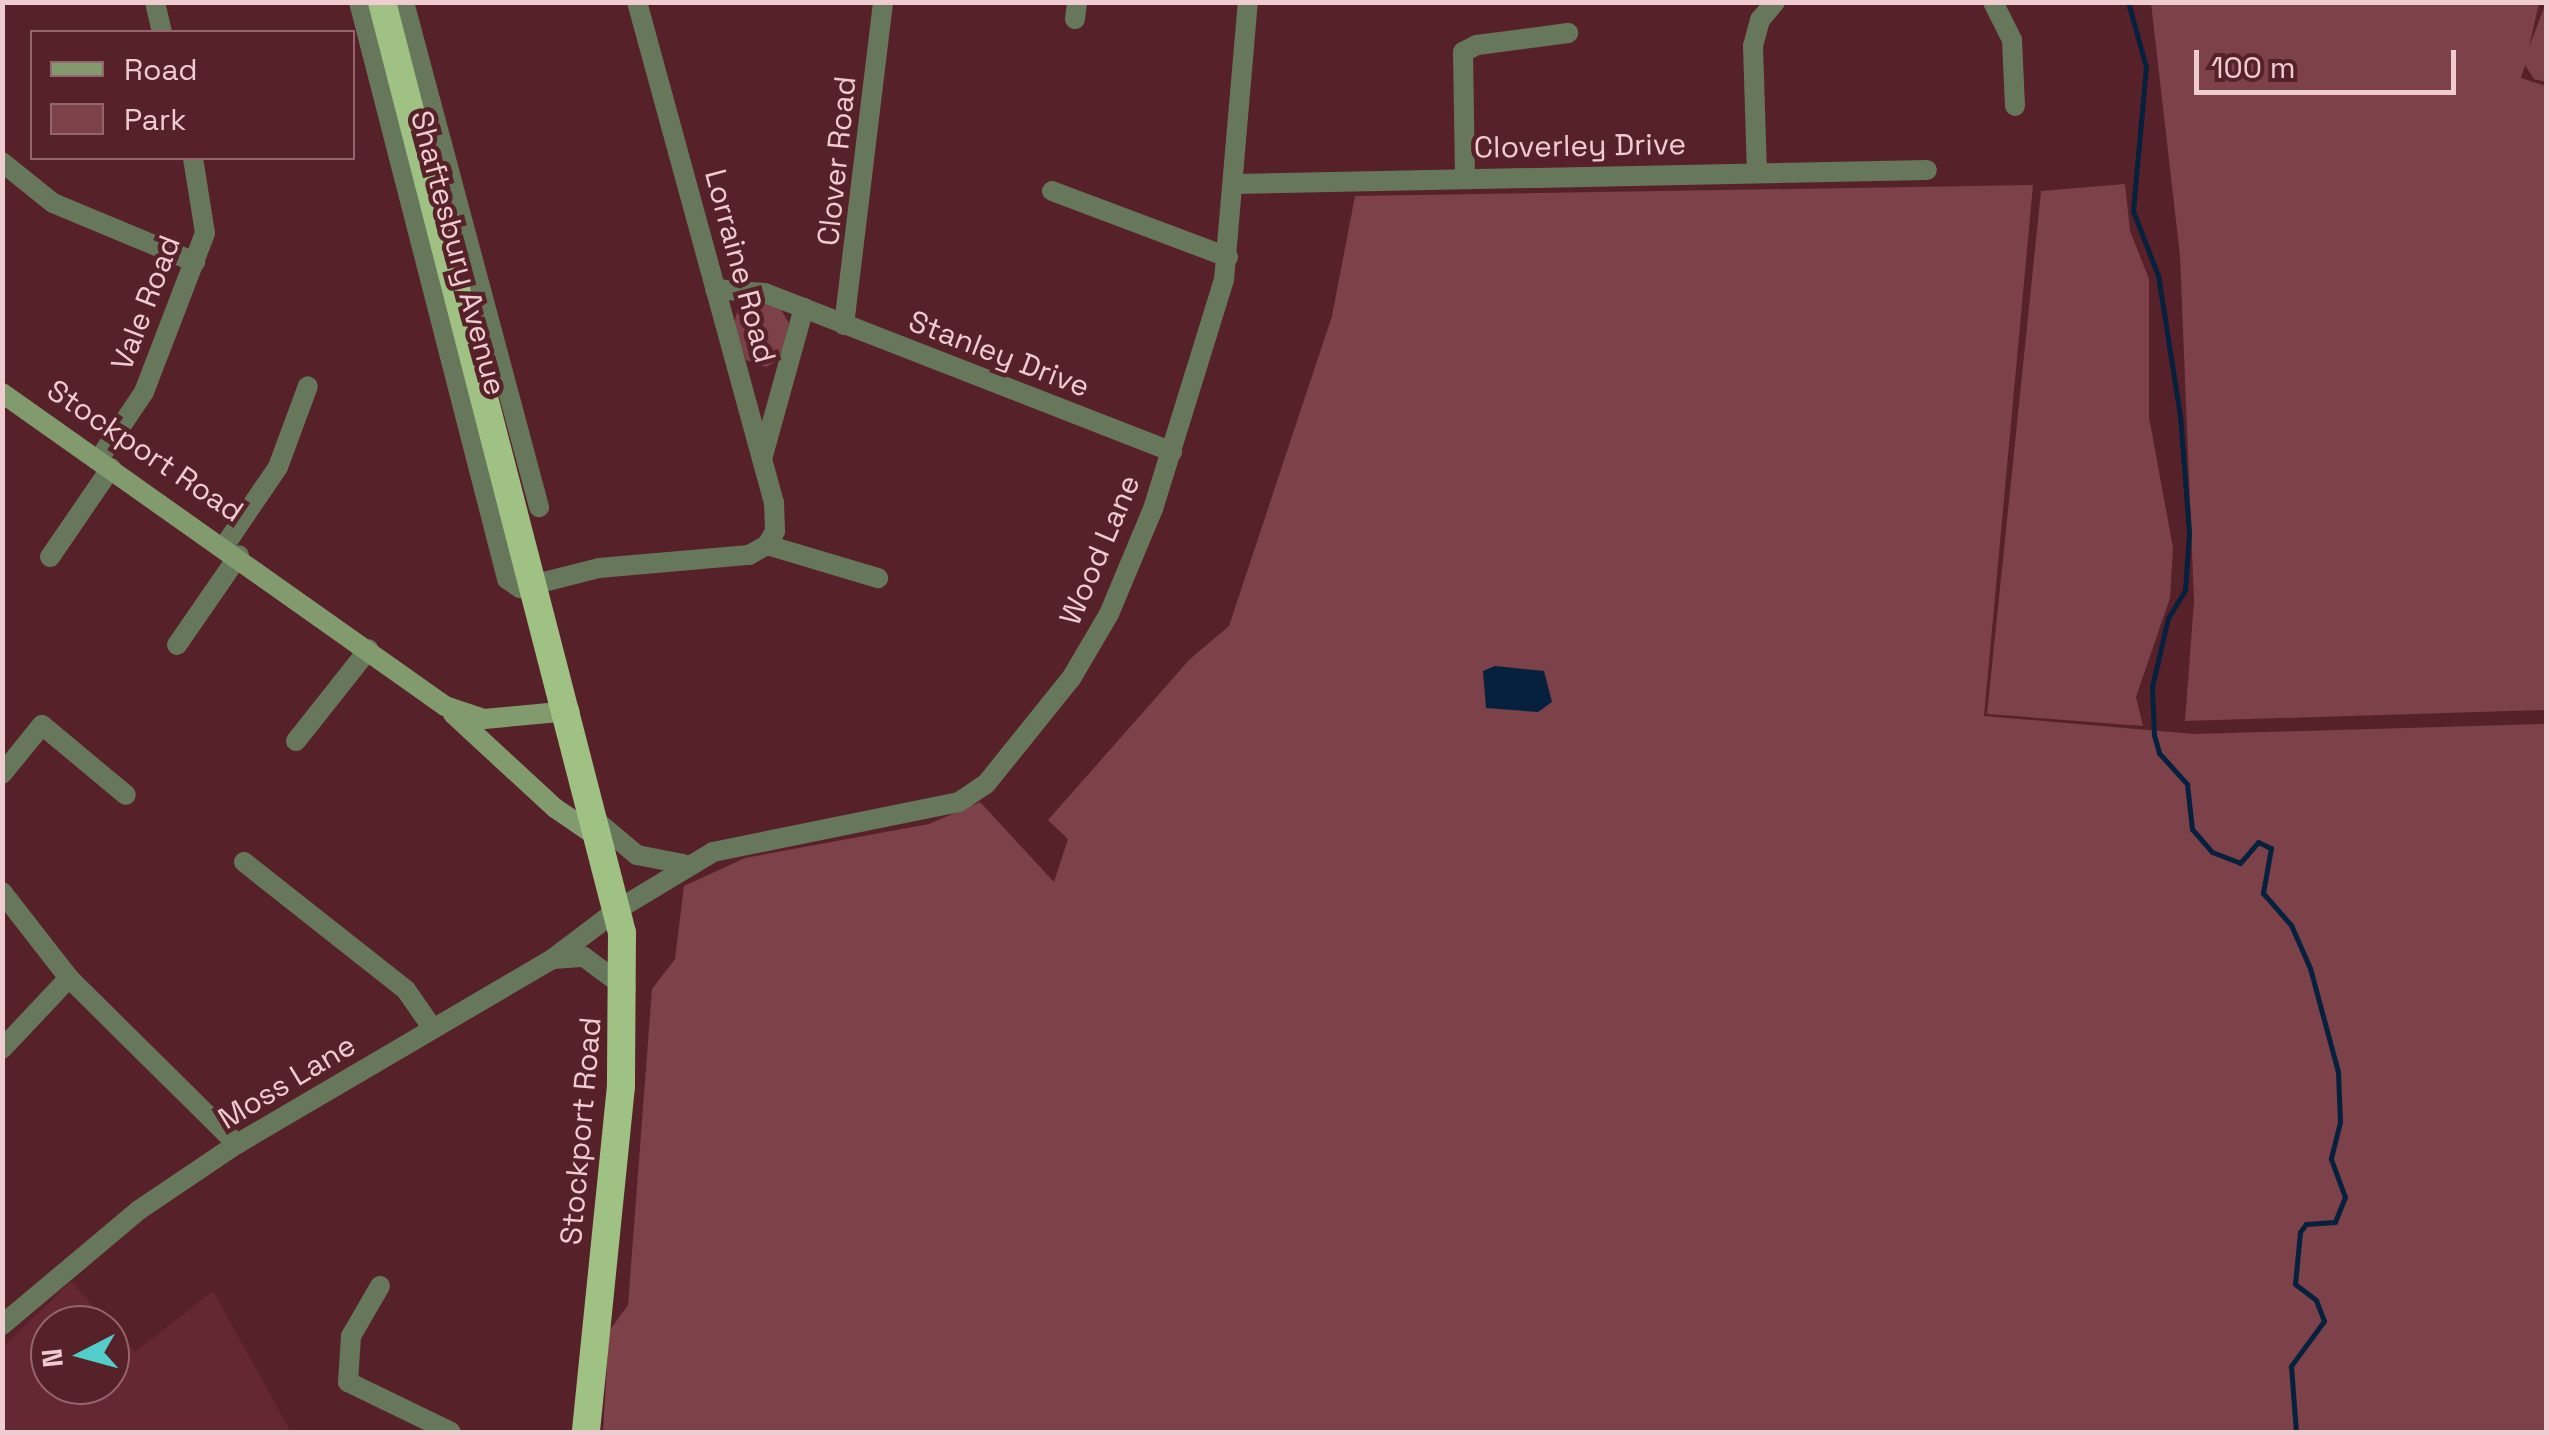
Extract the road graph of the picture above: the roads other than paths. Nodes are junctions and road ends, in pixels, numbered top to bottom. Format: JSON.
{"nodes":[{"id":1,"x":154,"y":2,"type":"edge"},
{"id":2,"x":358,"y":2,"type":"edge"},
{"id":3,"x":382,"y":2,"type":"edge"},
{"id":4,"x":404,"y":2,"type":"edge"},
{"id":5,"x":636,"y":2,"type":"edge"},
{"id":6,"x":883,"y":2,"type":"edge"},
{"id":7,"x":1248,"y":2,"type":"edge"},
{"id":8,"x":1775,"y":2,"type":"edge"},
{"id":9,"x":1993,"y":2,"type":"edge"},
{"id":10,"x":161,"y":30,"type":"edge"},
{"id":11,"x":1568,"y":33,"type":"dead end"},
{"id":12,"x":2016,"y":106,"type":"dead end"},
{"id":13,"x":194,"y":160,"type":"edge"},
{"id":14,"x":2,"y":162,"type":"edge"},
{"id":15,"x":1927,"y":170,"type":"dead end"},
{"id":16,"x":1757,"y":174,"type":"junction"},
{"id":17,"x":1464,"y":178,"type":"junction"},
{"id":18,"x":1234,"y":184,"type":"junction"},
{"id":19,"x":1052,"y":191,"type":"dead end"},
{"id":20,"x":1228,"y":256,"type":"junction"},
{"id":21,"x":195,"y":262,"type":"junction"},
{"id":22,"x":716,"y":289,"type":"junction"},
{"id":23,"x":804,"y":308,"type":"junction"},
{"id":24,"x":844,"y":325,"type":"junction"},
{"id":25,"x":308,"y":386,"type":"dead end"},
{"id":26,"x":2,"y":393,"type":"edge"},
{"id":27,"x":1172,"y":452,"type":"junction"},
{"id":28,"x":513,"y":459,"type":"junction"},
{"id":29,"x":762,"y":461,"type":"junction"},
{"id":30,"x":105,"y":463,"type":"junction"},
{"id":31,"x":519,"y":508,"type":"junction"},
{"id":32,"x":767,"y":545,"type":"junction"},
{"id":33,"x":232,"y":550,"type":"junction"},
{"id":34,"x":50,"y":557,"type":"dead end"},
{"id":35,"x":878,"y":578,"type":"dead end"},
{"id":36,"x":535,"y":586,"type":"junction"},
{"id":37,"x":177,"y":645,"type":"dead end"},
{"id":38,"x":368,"y":650,"type":"junction"},
{"id":39,"x":445,"y":706,"type":"junction"},
{"id":40,"x":570,"y":711,"type":"junction"},
{"id":41,"x":296,"y":741,"type":"dead end"},
{"id":42,"x":2,"y":774,"type":"edge"},
{"id":43,"x":126,"y":796,"type":"dead end"},
{"id":44,"x":597,"y":829,"type":"junction"},
{"id":45,"x":688,"y":864,"type":"junction"},
{"id":46,"x":247,"y":870,"type":"dead end"},
{"id":47,"x":2,"y":892,"type":"edge"},
{"id":48,"x":617,"y":910,"type":"junction"},
{"id":49,"x":551,"y":960,"type":"junction"},
{"id":50,"x":69,"y":978,"type":"junction"},
{"id":51,"x":626,"y":988,"type":"junction"},
{"id":52,"x":433,"y":1028,"type":"junction"},
{"id":53,"x":2,"y":1050,"type":"edge"},
{"id":54,"x":237,"y":1144,"type":"junction"},
{"id":55,"x":380,"y":1286,"type":"dead end"},
{"id":56,"x":2,"y":1325,"type":"edge"},
{"id":57,"x":451,"y":1432,"type":"edge"},
{"id":58,"x":586,"y":1432,"type":"edge"}],
"edges":[{"from":1,"to":10,"type":"street"},
{"from":2,"to":31,"type":"street","name":"Shaftesbury Avenue"},
{"from":3,"to":28,"type":"highway","name":"Shaftesbury Avenue"},
{"from":4,"to":28,"type":"street","name":"Shaftesbury Avenue"},
{"from":5,"to":22,"type":"street","name":"Lorraine Road"},
{"from":6,"to":24,"type":"street","name":"Clover Road"},
{"from":7,"to":18,"type":"street","name":"Wood Lane"},
{"from":8,"to":16,"type":"street"},
{"from":9,"to":12,"type":"street"},
{"from":11,"to":17,"type":"street"},
{"from":13,"to":21,"type":"street","name":"Vale Road"},
{"from":14,"to":21,"type":"street"},
{"from":15,"to":16,"type":"street","name":"Cloverley Drive"},
{"from":16,"to":17,"type":"street","name":"Cloverley Drive"},
{"from":17,"to":18,"type":"street","name":"Cloverley Drive"},
{"from":18,"to":20,"type":"street","name":"Wood Lane"},
{"from":19,"to":20,"type":"street"},
{"from":20,"to":27,"type":"street","name":"Wood Lane"},
{"from":21,"to":30,"type":"street","name":"Vale Road"},
{"from":22,"to":23,"type":"street","name":"Stanley Drive"},
{"from":22,"to":29,"type":"street","name":"Lorraine Road"},
{"from":23,"to":24,"type":"street","name":"Stanley Drive"},
{"from":23,"to":29,"type":"street"},
{"from":24,"to":27,"type":"street","name":"Stanley Drive"},
{"from":25,"to":33,"type":"street"},
{"from":26,"to":30,"type":"main road","name":"Stockport Road"},
{"from":27,"to":45,"type":"street","name":"Wood Lane"},
{"from":28,"to":31,"type":"highway","name":"Shaftesbury Avenue"},
{"from":29,"to":32,"type":"street","name":"Lorraine Road"},
{"from":30,"to":33,"type":"main road","name":"Stockport Road"},
{"from":30,"to":34,"type":"street","name":"Vale Road"},
{"from":31,"to":36,"type":"highway","name":"Shaftesbury Avenue"},
{"from":32,"to":35,"type":"street"},
{"from":32,"to":36,"type":"street"},
{"from":33,"to":37,"type":"street"},
{"from":33,"to":38,"type":"main road","name":"Stockport Road"},
{"from":36,"to":40,"type":"highway","name":"Shaftesbury Avenue"},
{"from":38,"to":39,"type":"main road","name":"Stockport Road"},
{"from":38,"to":41,"type":"street"},
{"from":39,"to":40,"type":"main road","name":"Stockport Road"},
{"from":39,"to":44,"type":"main road","name":"Stockport Road"},
{"from":40,"to":44,"type":"highway","name":"Stockport Road"},
{"from":42,"to":43,"type":"street"},
{"from":44,"to":45,"type":"street","name":"Wood Lane"},
{"from":44,"to":48,"type":"highway","name":"Stockport Road"},
{"from":45,"to":48,"type":"street","name":"Wood Lane"},
{"from":46,"to":52,"type":"street"},
{"from":47,"to":50,"type":"street"},
{"from":48,"to":49,"type":"street","name":"Moss Lane"},
{"from":48,"to":51,"type":"highway","name":"Stockport Road"},
{"from":49,"to":51,"type":"street"},
{"from":49,"to":52,"type":"street","name":"Moss Lane"},
{"from":50,"to":53,"type":"street"},
{"from":50,"to":54,"type":"street"},
{"from":51,"to":58,"type":"highway","name":"Stockport Road"},
{"from":52,"to":54,"type":"street","name":"Moss Lane"},
{"from":54,"to":56,"type":"street","name":"Moss Lane"},
{"from":55,"to":57,"type":"street"}]}
